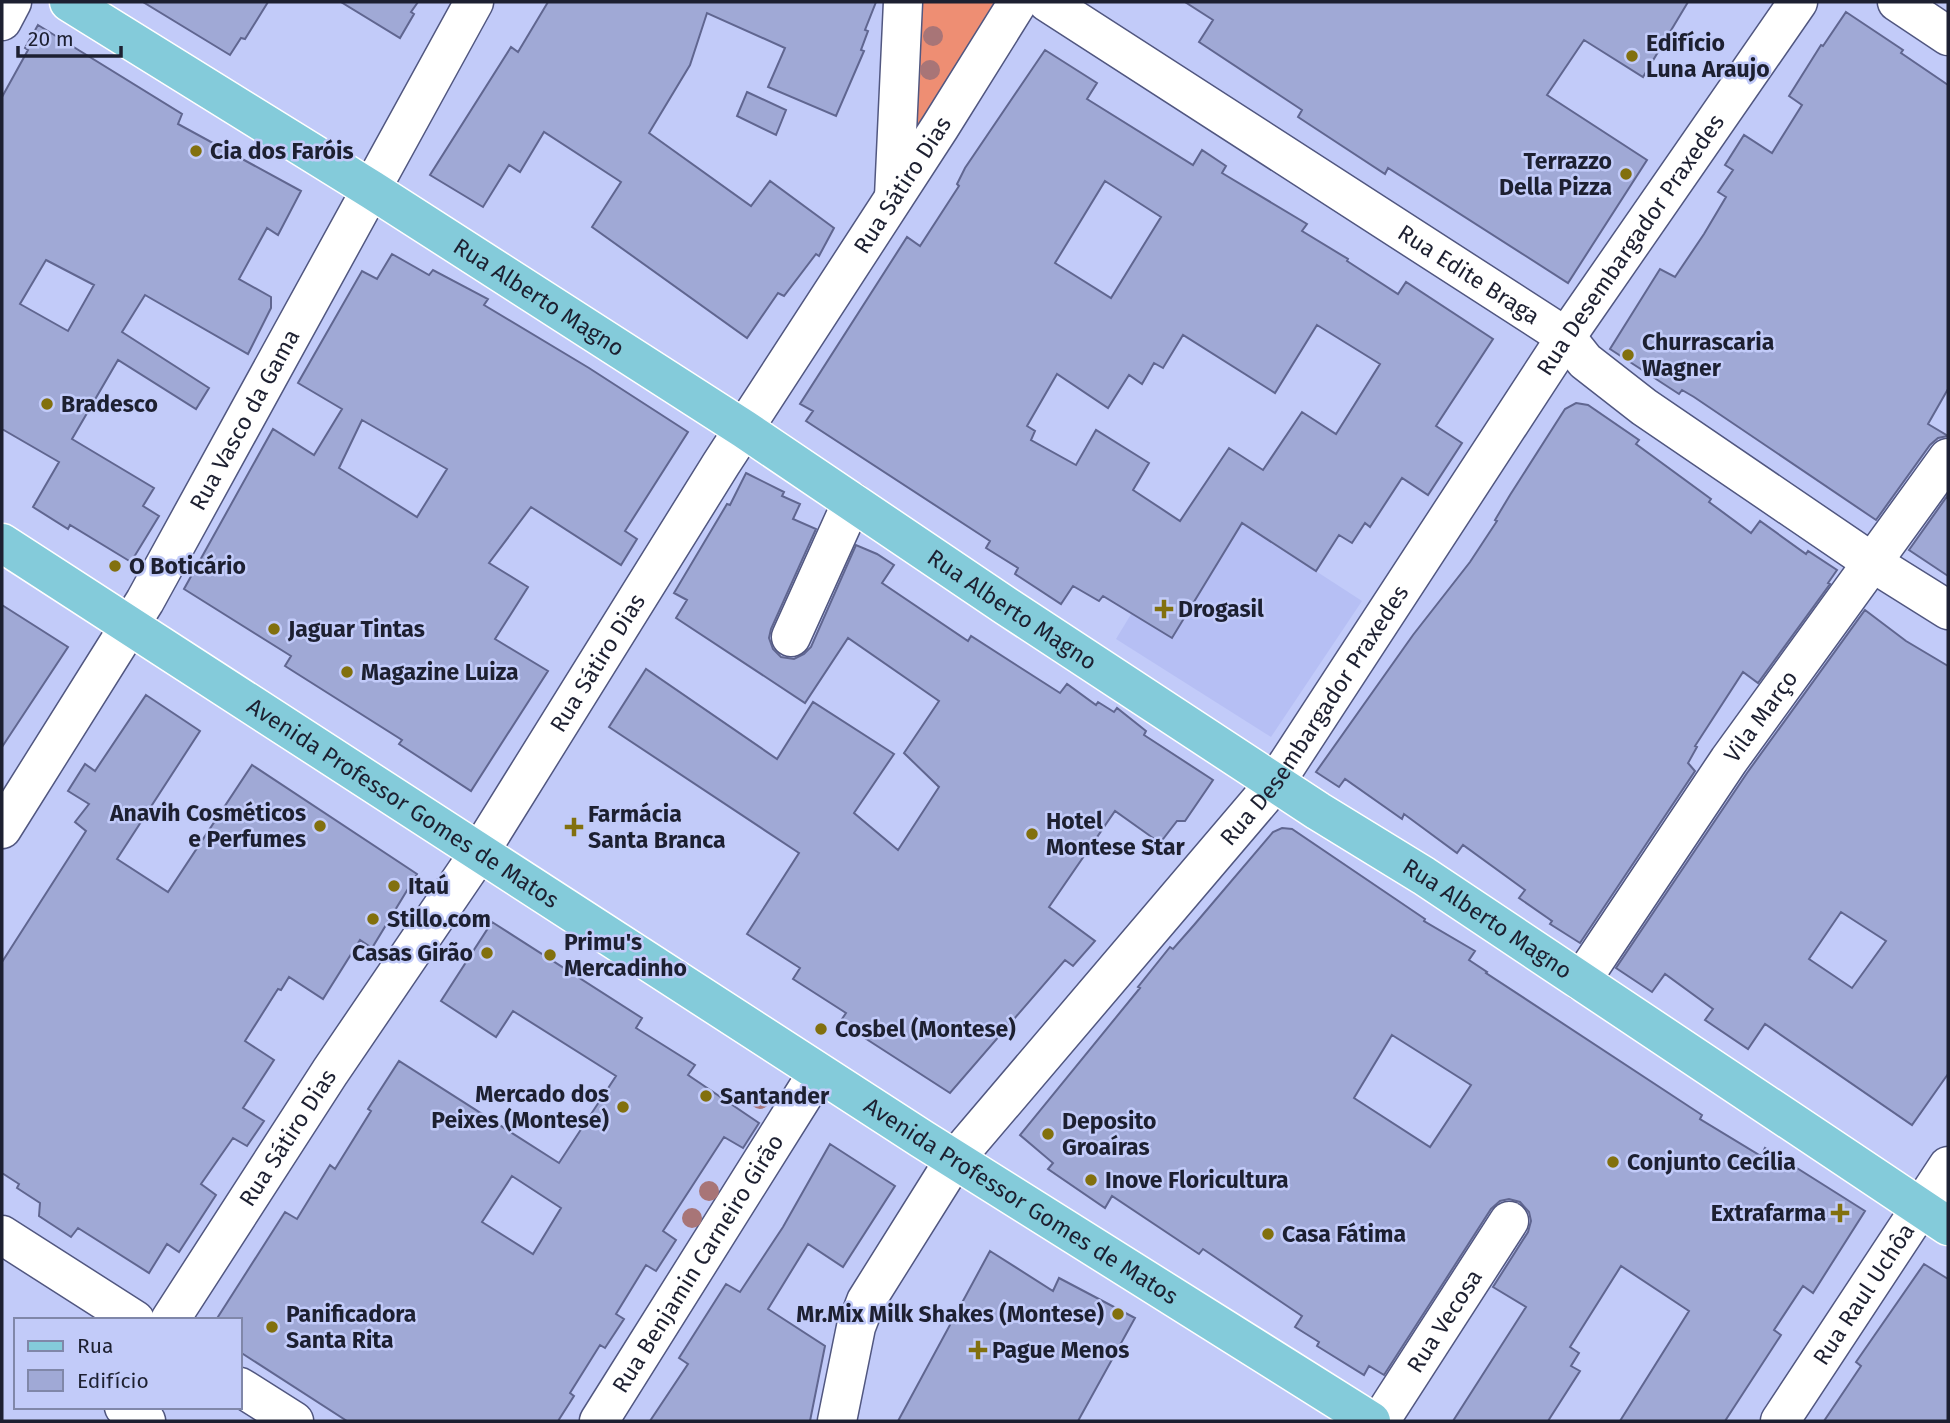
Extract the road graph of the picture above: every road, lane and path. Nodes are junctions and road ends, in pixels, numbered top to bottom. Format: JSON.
{"nodes":[{"id":1,"x":12,"y":2,"type":"edge"},
{"id":2,"x":69,"y":2,"type":"edge"},
{"id":3,"x":474,"y":2,"type":"edge"},
{"id":4,"x":903,"y":2,"type":"edge"},
{"id":5,"x":1018,"y":2,"type":"edge"},
{"id":6,"x":1047,"y":2,"type":"edge"},
{"id":7,"x":1798,"y":2,"type":"edge"},
{"id":8,"x":1897,"y":2,"type":"edge"},
{"id":9,"x":2,"y":21,"type":"edge"},
{"id":10,"x":1948,"y":36,"type":"edge"},
{"id":11,"x":372,"y":190,"type":"junction"},
{"id":12,"x":894,"y":199,"type":"junction"},
{"id":13,"x":1566,"y":337,"type":"junction"},
{"id":14,"x":744,"y":429,"type":"junction"},
{"id":15,"x":1948,"y":458,"type":"edge"},
{"id":16,"x":852,"y":502,"type":"junction"},
{"id":17,"x":2,"y":543,"type":"edge"},
{"id":18,"x":1873,"y":563,"type":"junction"},
{"id":19,"x":1948,"y":610,"type":"edge"},
{"id":20,"x":130,"y":625,"type":"junction"},
{"id":21,"x":791,"y":637,"type":"dead end"},
{"id":22,"x":1275,"y":783,"type":"junction"},
{"id":23,"x":2,"y":829,"type":"edge"},
{"id":24,"x":479,"y":853,"type":"junction"},
{"id":25,"x":1581,"y":981,"type":"junction"},
{"id":26,"x":818,"y":1072,"type":"junction"},
{"id":27,"x":955,"y":1159,"type":"junction"},
{"id":28,"x":1948,"y":1166,"type":"edge"},
{"id":29,"x":1934,"y":1217,"type":"edge"},
{"id":30,"x":1509,"y":1221,"type":"dead end"},
{"id":31,"x":2,"y":1235,"type":"edge"},
{"id":32,"x":132,"y":1318,"type":"edge"},
{"id":33,"x":171,"y":1318,"type":"edge"},
{"id":34,"x":242,"y":1388,"type":"edge"},
{"id":35,"x":127,"y":1409,"type":"edge"},
{"id":36,"x":146,"y":1421,"type":"edge"},
{"id":37,"x":294,"y":1421,"type":"edge"},
{"id":38,"x":598,"y":1421,"type":"edge"},
{"id":39,"x":837,"y":1421,"type":"edge"},
{"id":40,"x":1371,"y":1421,"type":"edge"},
{"id":41,"x":1380,"y":1421,"type":"edge"},
{"id":42,"x":1780,"y":1421,"type":"edge"}],
"edges":[{"from":1,"to":9,"type":"street"},
{"from":2,"to":11,"type":"main road","name":"Rua Alberto Magno"},
{"from":3,"to":11,"type":"street","name":"Rua Vasco da Gama"},
{"from":4,"to":12,"type":"street"},
{"from":5,"to":12,"type":"street","name":"Rua Sátiro Dias"},
{"from":6,"to":13,"type":"street","name":"Rua Edite Braga"},
{"from":7,"to":13,"type":"street","name":"Rua Desembargador Praxedes"},
{"from":8,"to":10,"type":"street"},
{"from":11,"to":14,"type":"main road","name":"Rua Alberto Magno"},
{"from":11,"to":20,"type":"street","name":"Rua Vasco da Gama"},
{"from":12,"to":14,"type":"street","name":"Rua Sátiro Dias"},
{"from":13,"to":18,"type":"street","name":"Rua Edite Braga"},
{"from":13,"to":22,"type":"street","name":"Rua Desembargador Praxedes"},
{"from":14,"to":16,"type":"main road","name":"Rua Alberto Magno"},
{"from":14,"to":24,"type":"street","name":"Rua Sátiro Dias"},
{"from":15,"to":18,"type":"street","name":"Vila Março"},
{"from":16,"to":21,"type":"street"},
{"from":16,"to":22,"type":"main road","name":"Rua Alberto Magno"},
{"from":17,"to":20,"type":"main road","name":"Avenida Professor Gomes de Matos"},
{"from":18,"to":19,"type":"street","name":"Rua Edite Braga"},
{"from":18,"to":25,"type":"street","name":"Vila Março"},
{"from":20,"to":23,"type":"street","name":"Rua Vasco da Gama"},
{"from":20,"to":24,"type":"main road","name":"Avenida Professor Gomes de Matos"},
{"from":22,"to":25,"type":"main road","name":"Rua Alberto Magno"},
{"from":22,"to":27,"type":"street","name":"Rua Desembargador Praxedes"},
{"from":24,"to":26,"type":"main road","name":"Avenida Professor Gomes de Matos"},
{"from":24,"to":33,"type":"street","name":"Rua Sátiro Dias"},
{"from":25,"to":29,"type":"main road","name":"Rua Alberto Magno"},
{"from":26,"to":27,"type":"main road","name":"Avenida Professor Gomes de Matos"},
{"from":26,"to":38,"type":"street","name":"Rua Benjamin Carneiro Girão"},
{"from":27,"to":39,"type":"street","name":"Rua Desembargador Praxedes"},
{"from":27,"to":40,"type":"main road","name":"Avenida Professor Gomes de Matos"},
{"from":28,"to":29,"type":"street","name":"Rua Raul Uchôa"},
{"from":29,"to":42,"type":"street","name":"Rua Raul Uchôa"},
{"from":30,"to":41,"type":"street","name":"Rua Vecosa"},
{"from":31,"to":32,"type":"street"},
{"from":34,"to":37,"type":"street"},
{"from":35,"to":36,"type":"street"}]}
